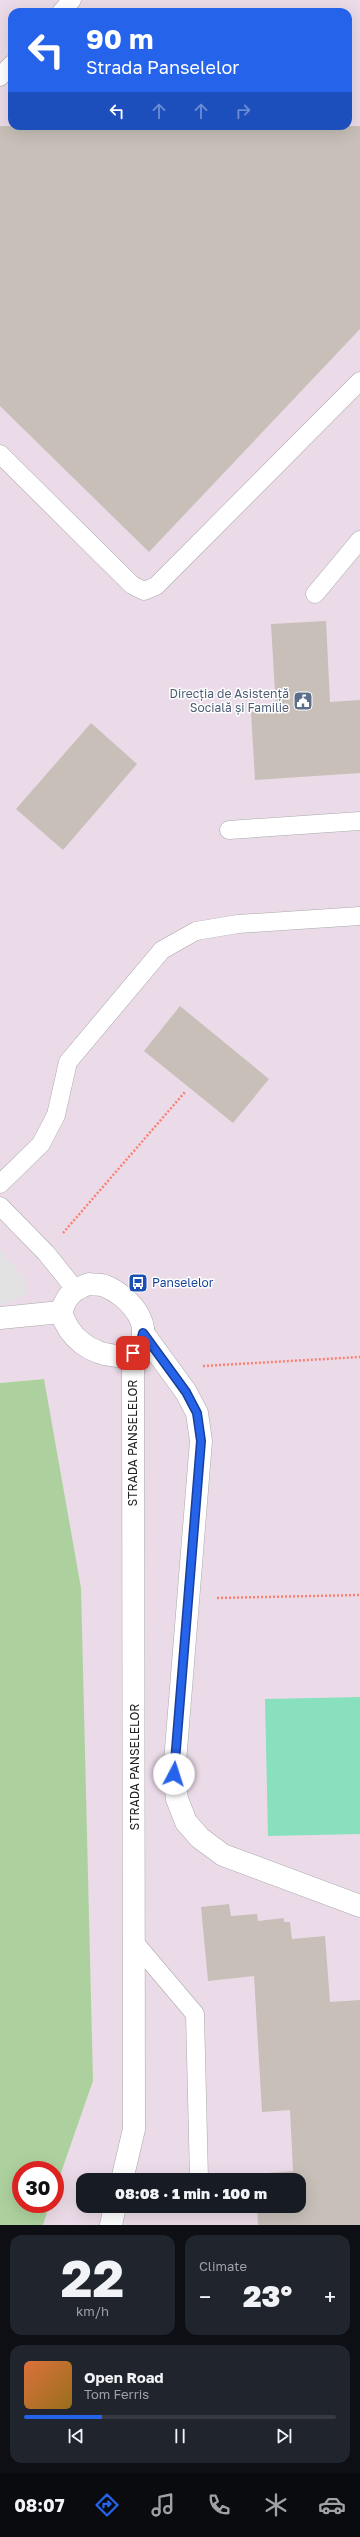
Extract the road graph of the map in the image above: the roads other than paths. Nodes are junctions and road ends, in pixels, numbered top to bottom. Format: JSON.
{"nodes":[{"id":1,"x":72,"y":0,"type":"edge"},
{"id":2,"x":65,"y":8,"type":"edge"},
{"id":3,"x":8,"y":68,"type":"edge"},
{"id":4,"x":0,"y":76,"type":"edge"},
{"id":5,"x":360,"y":381,"type":"edge"},
{"id":6,"x":0,"y":454,"type":"edge"},
{"id":7,"x":360,"y":540,"type":"edge"},
{"id":8,"x":315,"y":594,"type":"dead end"},
{"id":9,"x":360,"y":821,"type":"edge"},
{"id":10,"x":229,"y":830,"type":"dead end"},
{"id":11,"x":360,"y":916,"type":"edge"},
{"id":12,"x":0,"y":1184,"type":"edge"},
{"id":13,"x":0,"y":1206,"type":"edge"},
{"id":14,"x":74,"y":1289,"type":"junction"},
{"id":15,"x":61,"y":1312,"type":"junction"},
{"id":16,"x":0,"y":1318,"type":"edge"},
{"id":17,"x":143,"y":1333,"type":"junction"},
{"id":18,"x":133,"y":1353,"type":"junction"},
{"id":19,"x":360,"y":1906,"type":"edge"},
{"id":20,"x":135,"y":1943,"type":"junction"},
{"id":21,"x":124,"y":2173,"type":"edge"},
{"id":22,"x":199,"y":2173,"type":"edge"},
{"id":23,"x":114,"y":2213,"type":"edge"},
{"id":24,"x":111,"y":2225,"type":"edge"}],
"edges":[{"from":1,"to":2,"type":"lane"},
{"from":3,"to":4,"type":"lane"},
{"from":5,"to":6,"type":"lane"},
{"from":7,"to":8,"type":"lane"},
{"from":9,"to":10,"type":"lane"},
{"from":11,"to":12,"type":"lane"},
{"from":13,"to":14,"type":"lane"},
{"from":14,"to":15,"type":"street"},
{"from":14,"to":17,"type":"street"},
{"from":15,"to":16,"type":"street"},
{"from":15,"to":18,"type":"street"},
{"from":17,"to":18,"type":"street","name":"STRADA PANSELELOR"},
{"from":17,"to":19,"type":"street"},
{"from":18,"to":20,"type":"street","name":"STRADA PANSELELOR"},
{"from":20,"to":21,"type":"street","name":"STRADA PANSELELOR"},
{"from":20,"to":22,"type":"lane"},
{"from":23,"to":24,"type":"street"}]}
